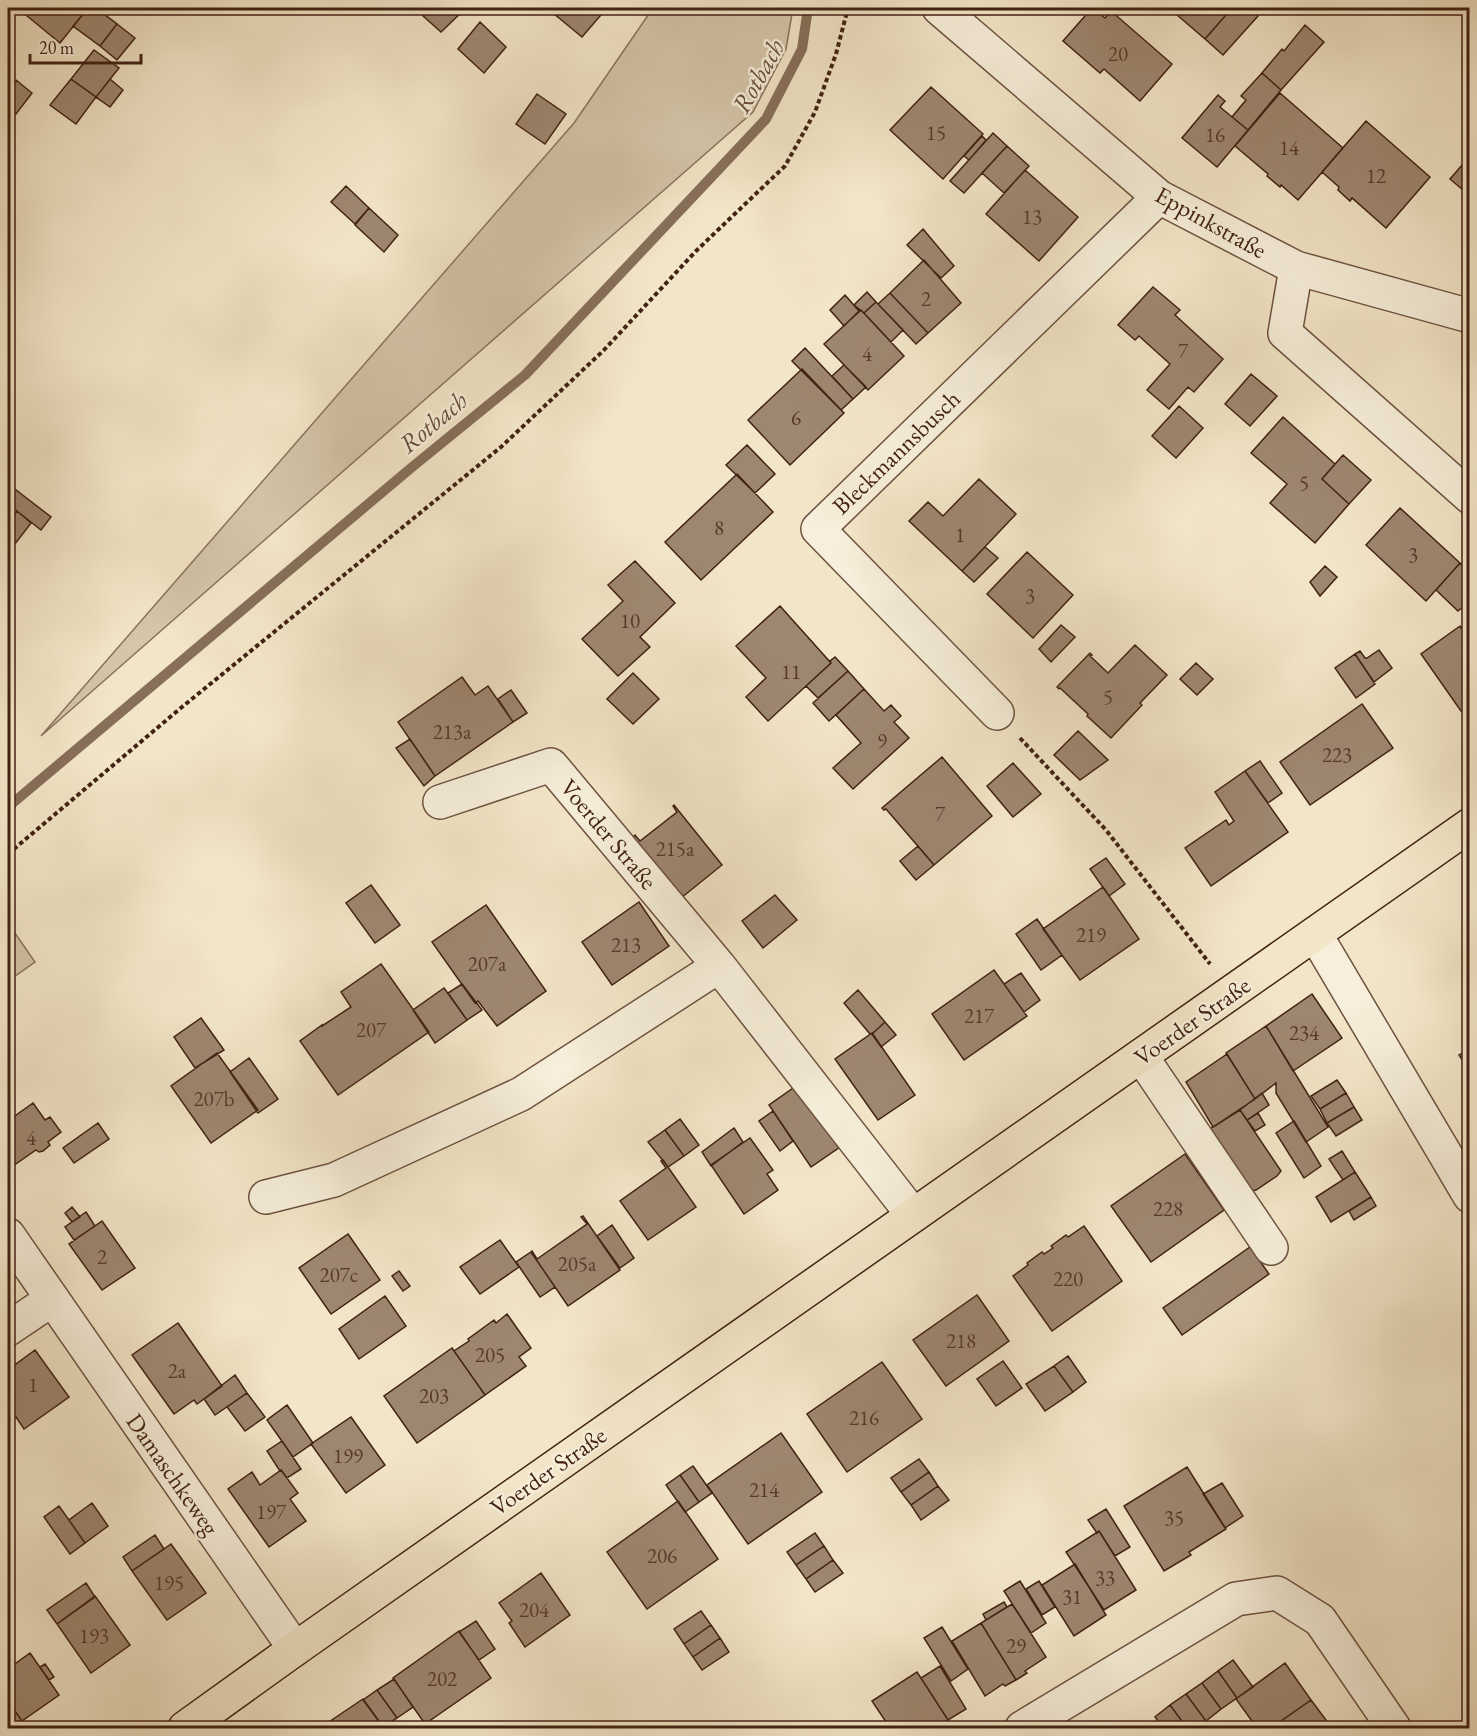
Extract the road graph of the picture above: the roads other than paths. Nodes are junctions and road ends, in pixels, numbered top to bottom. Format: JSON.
{"nodes":[{"id":1,"x":939,"y":8,"type":"edge"},
{"id":2,"x":1159,"y":197,"type":"junction"},
{"id":3,"x":1296,"y":268,"type":"junction"},
{"id":4,"x":1470,"y":316,"type":"edge"},
{"id":5,"x":1470,"y":497,"type":"edge"},
{"id":6,"x":997,"y":713,"type":"road end"},
{"id":7,"x":440,"y":802,"type":"dead end"},
{"id":8,"x":1470,"y":825,"type":"edge"},
{"id":9,"x":1315,"y":934,"type":"junction"},
{"id":10,"x":719,"y":966,"type":"junction"},
{"id":11,"x":1141,"y":1056,"type":"junction"},
{"id":12,"x":1470,"y":1196,"type":"edge"},
{"id":13,"x":266,"y":1197,"type":"dead end"},
{"id":14,"x":913,"y":1215,"type":"junction"},
{"id":15,"x":10,"y":1246,"type":"edge"},
{"id":16,"x":1271,"y":1248,"type":"dead end"},
{"id":17,"x":51,"y":1299,"type":"junction"},
{"id":18,"x":8,"y":1329,"type":"edge"},
{"id":19,"x":295,"y":1648,"type":"junction"},
{"id":20,"x":184,"y":1728,"type":"edge"},
{"id":21,"x":1022,"y":1728,"type":"edge"},
{"id":22,"x":1394,"y":1728,"type":"edge"}],
"edges":[{"from":1,"to":2,"type":"street","name":"Eppinkstraße"},
{"from":2,"to":3,"type":"street","name":"Eppinkstraße"},
{"from":2,"to":6,"type":"street","name":"Bleckmannsbusch"},
{"from":3,"to":4,"type":"street","name":"Eppinkstraße"},
{"from":3,"to":5,"type":"street"},
{"from":7,"to":10,"type":"street","name":"Voerder Straße"},
{"from":8,"to":9,"type":"main road","name":"Voerder Straße"},
{"from":9,"to":11,"type":"main road","name":"Voerder Straße"},
{"from":9,"to":12,"type":"street"},
{"from":10,"to":13,"type":"street"},
{"from":10,"to":14,"type":"street","name":"Voerder Straße"},
{"from":11,"to":14,"type":"main road","name":"Voerder Straße"},
{"from":11,"to":16,"type":"street"},
{"from":14,"to":19,"type":"main road","name":"Voerder Straße"},
{"from":15,"to":17,"type":"street","name":"Damaschkeweg"},
{"from":17,"to":18,"type":"street"},
{"from":17,"to":19,"type":"street","name":"Damaschkeweg"},
{"from":19,"to":20,"type":"main road","name":"Voerder Straße"},
{"from":21,"to":22,"type":"street"}]}
